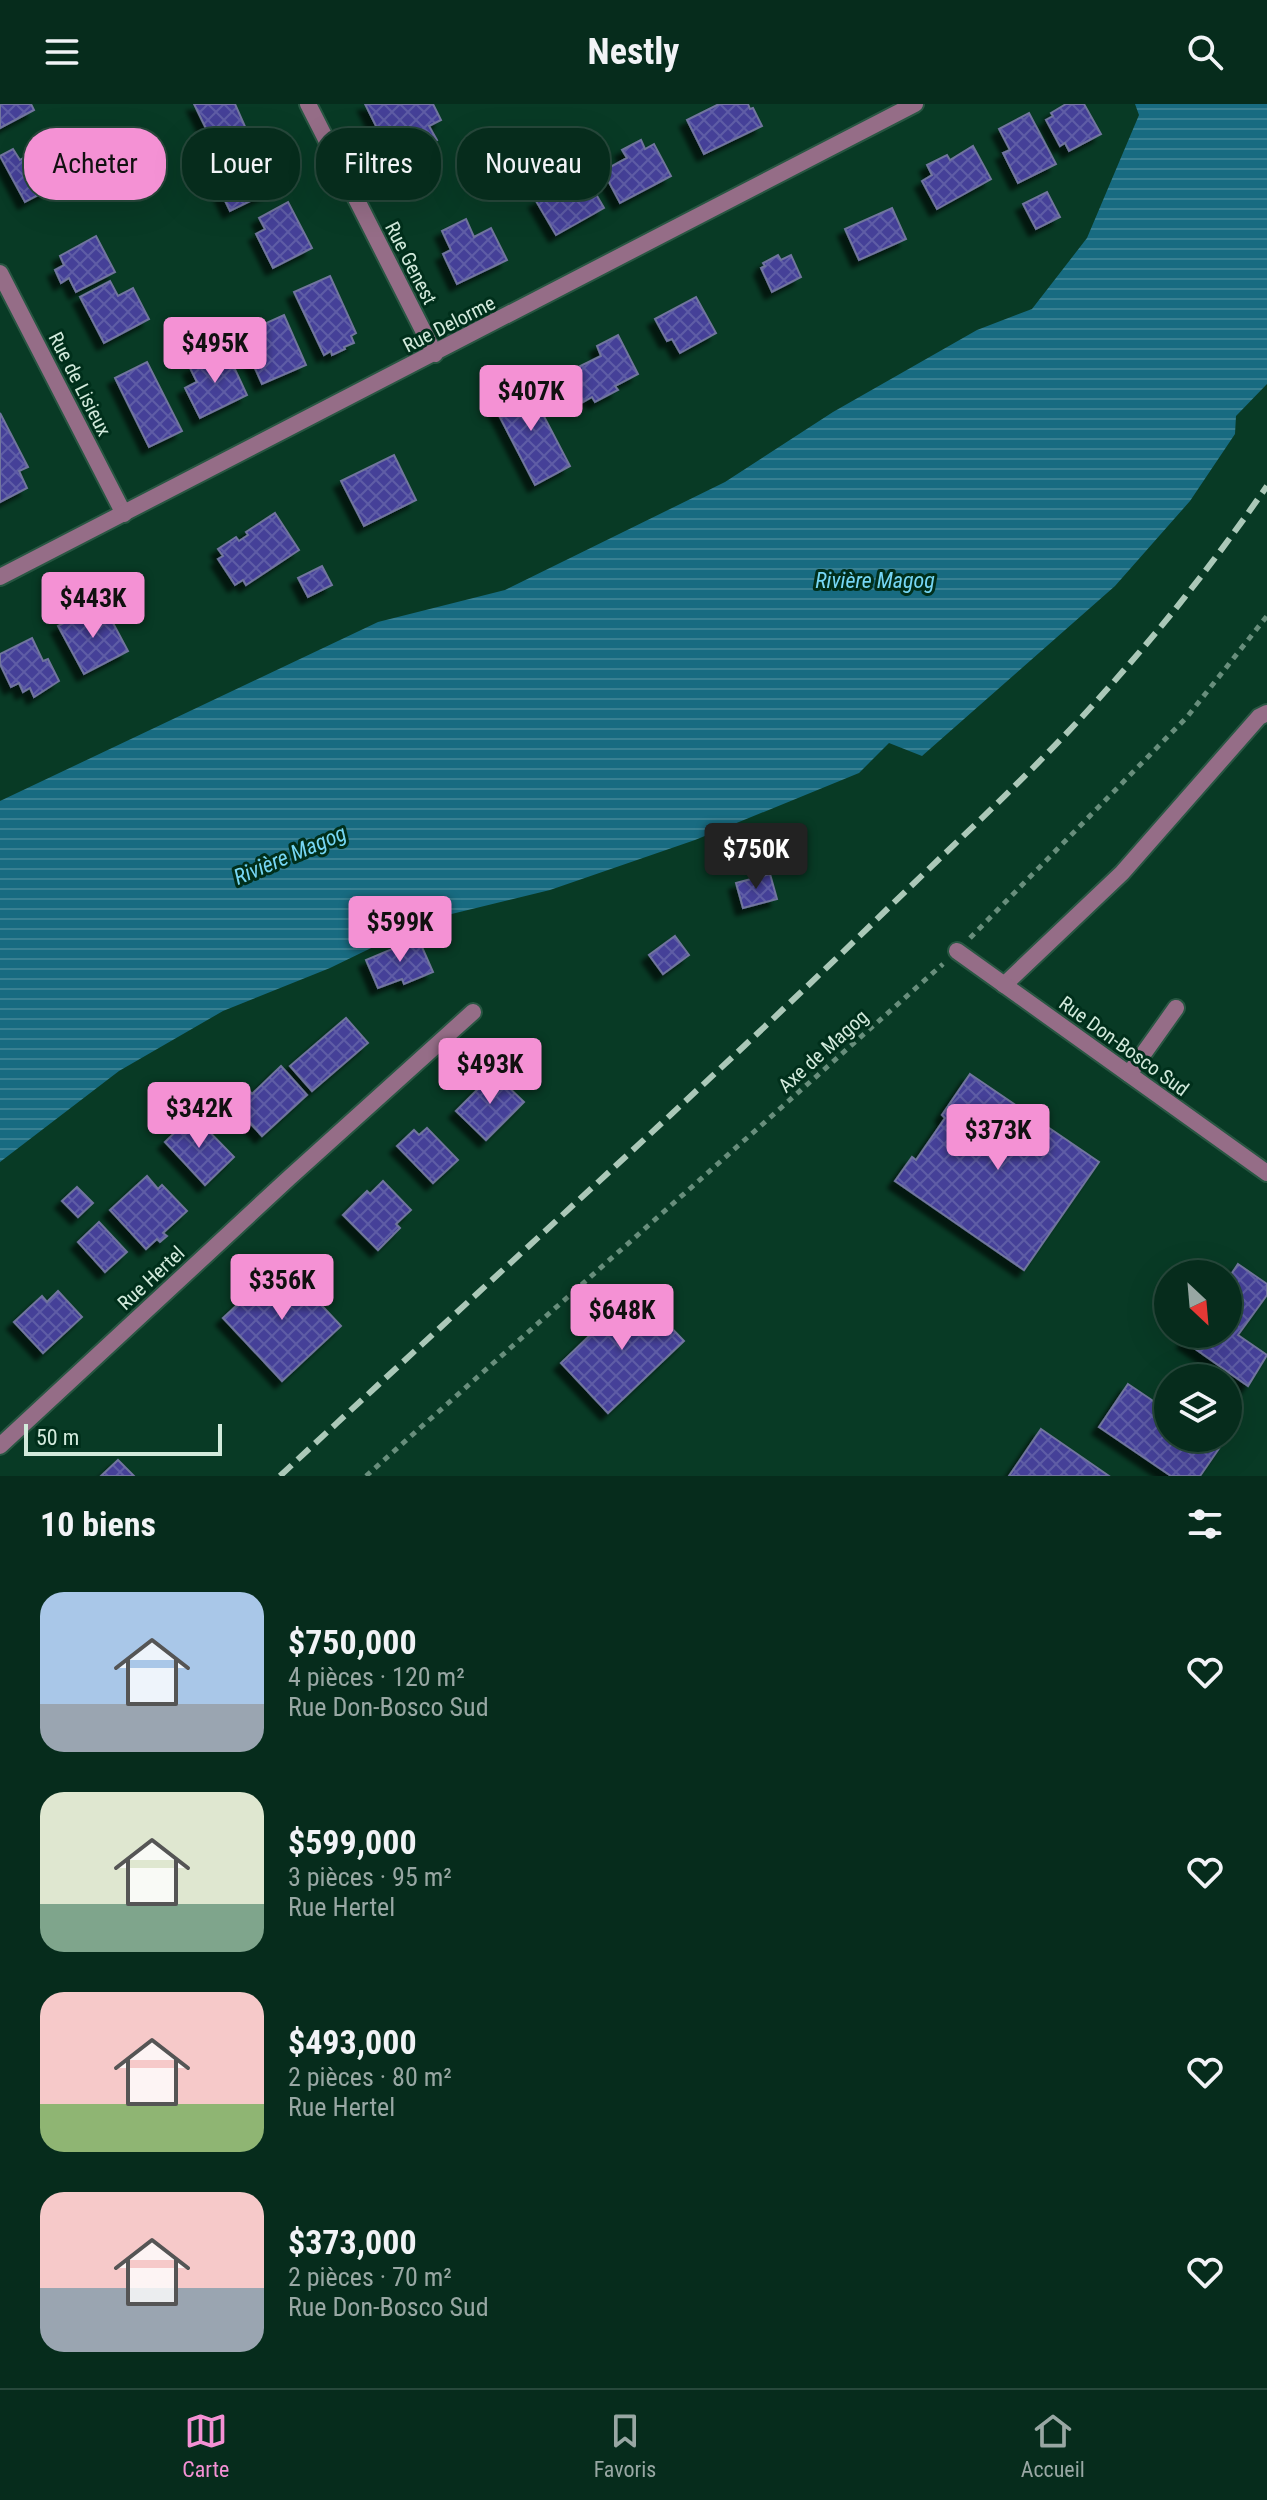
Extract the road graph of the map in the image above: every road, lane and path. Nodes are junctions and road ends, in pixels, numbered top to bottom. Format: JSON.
{"nodes":[{"id":1,"x":308,"y":104,"type":"edge"},
{"id":2,"x":915,"y":104,"type":"edge"},
{"id":3,"x":0,"y":273,"type":"edge"},
{"id":4,"x":435,"y":354,"type":"junction"},
{"id":5,"x":124,"y":514,"type":"junction"},
{"id":6,"x":0,"y":577,"type":"edge"},
{"id":7,"x":1267,"y":616,"type":"edge"},
{"id":8,"x":1267,"y":713,"type":"edge"},
{"id":9,"x":957,"y":951,"type":"junction"},
{"id":10,"x":1004,"y":985,"type":"junction"},
{"id":11,"x":1176,"y":1008,"type":"dead end"},
{"id":12,"x":473,"y":1012,"type":"dead end"},
{"id":13,"x":1129,"y":1074,"type":"junction"},
{"id":14,"x":1267,"y":1173,"type":"edge"},
{"id":15,"x":0,"y":1446,"type":"edge"},
{"id":16,"x":366,"y":1476,"type":"edge"}],
"edges":[{"from":1,"to":4,"type":"street","name":"Rue Genest"},
{"from":2,"to":4,"type":"street","name":"Rue Delorme"},
{"from":3,"to":5,"type":"street","name":"Rue de Lisieux"},
{"from":4,"to":5,"type":"street","name":"Rue Delorme"},
{"from":5,"to":6,"type":"street","name":"Rue Delorme"},
{"from":7,"to":9,"type":"path","name":"Axe de Magog"},
{"from":8,"to":10,"type":"street"},
{"from":9,"to":10,"type":"street","name":"Rue Don-Bosco Sud"},
{"from":9,"to":16,"type":"path","name":"Axe de Magog"},
{"from":10,"to":13,"type":"street","name":"Rue Don-Bosco Sud"},
{"from":11,"to":13,"type":"street"},
{"from":12,"to":15,"type":"street","name":"Rue Hertel"},
{"from":13,"to":14,"type":"street","name":"Rue Don-Bosco Sud"}]}
